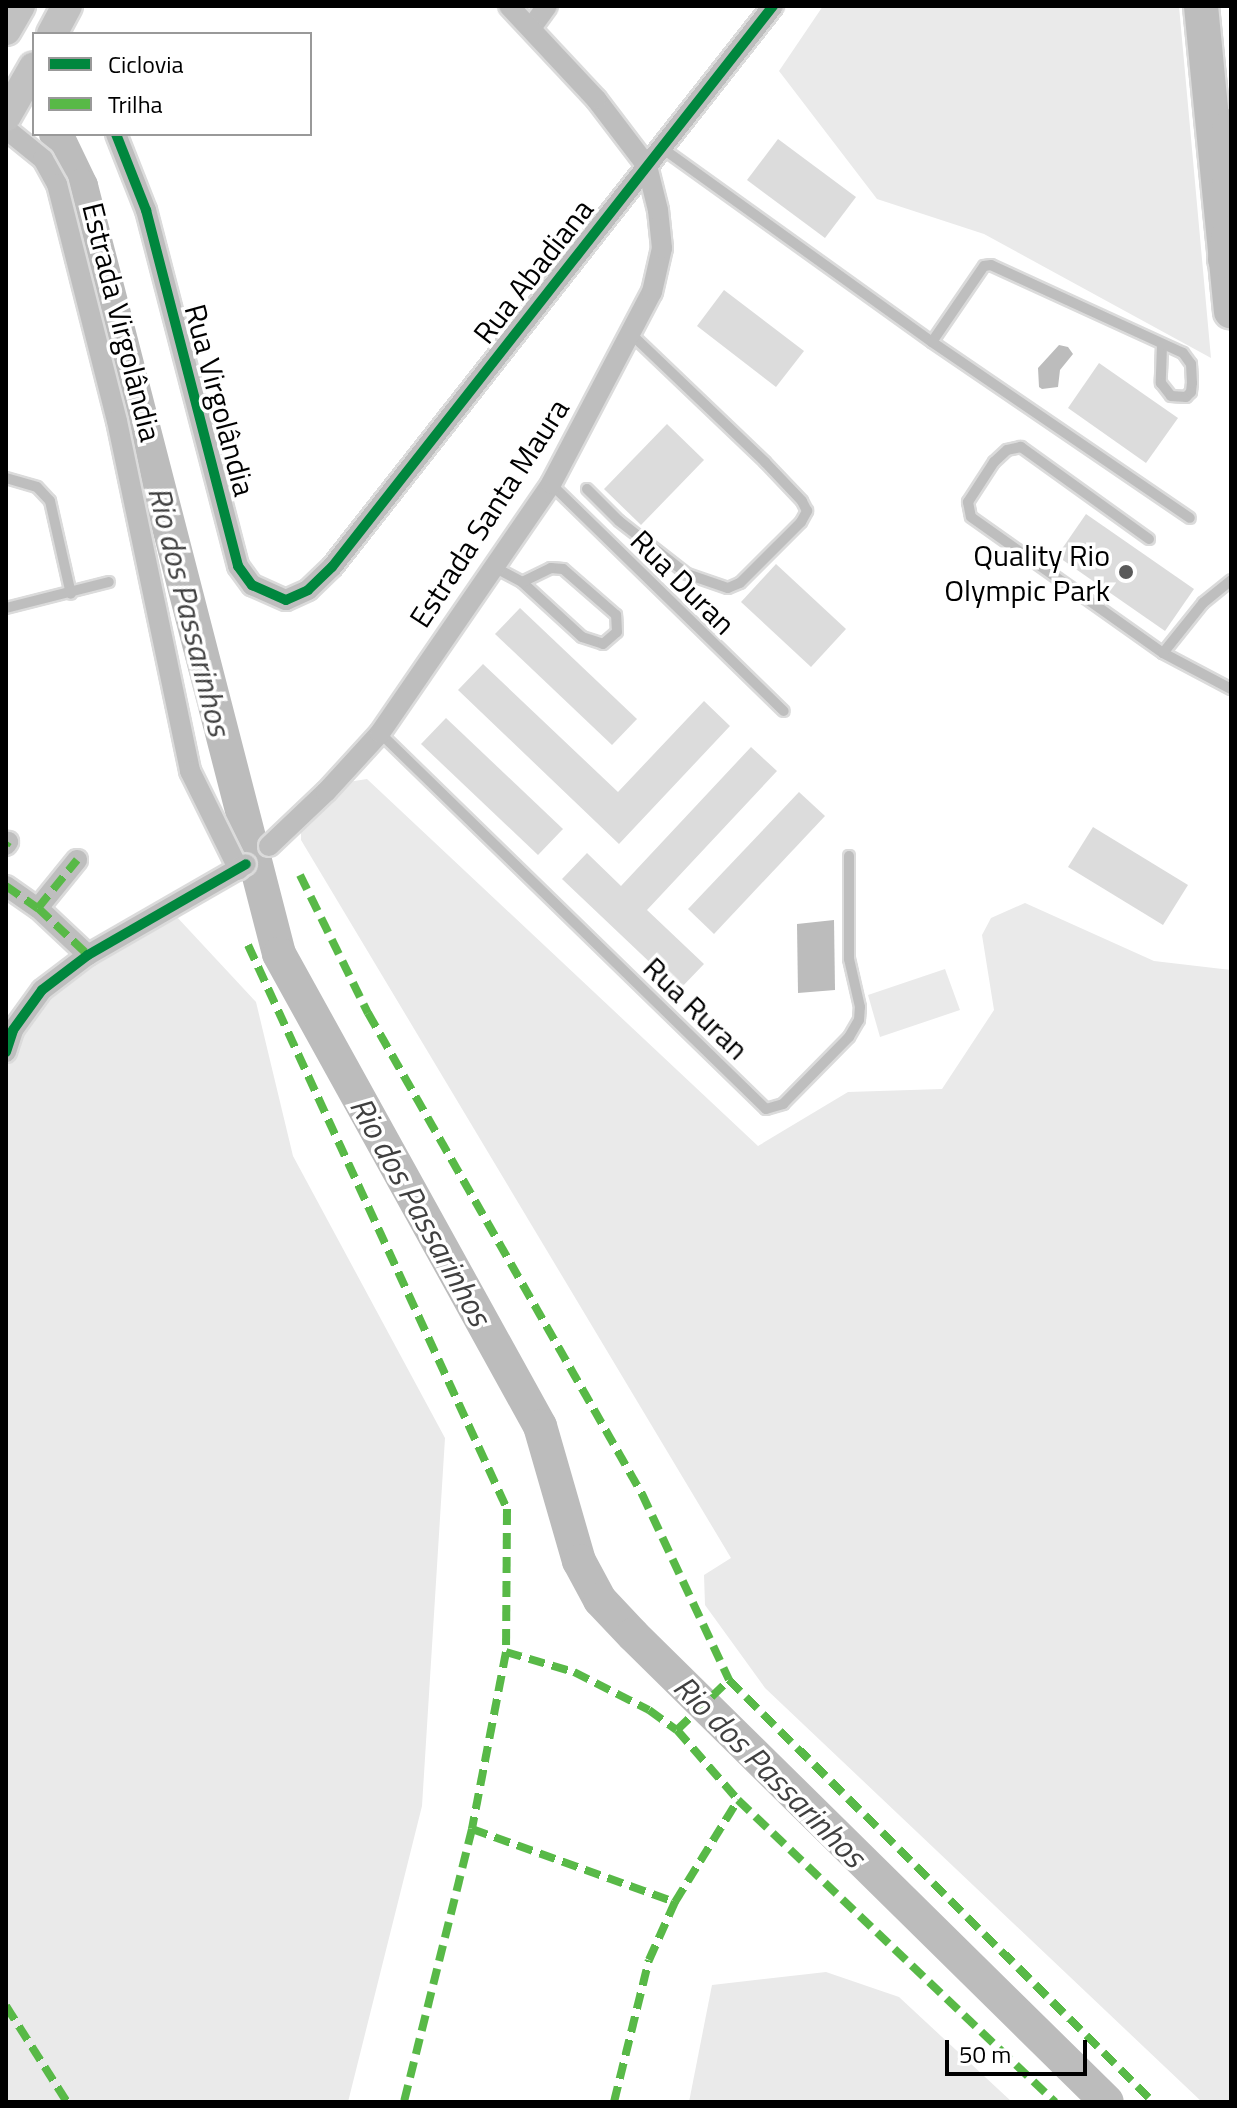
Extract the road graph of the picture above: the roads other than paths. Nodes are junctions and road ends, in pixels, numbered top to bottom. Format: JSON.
{"nodes":[{"id":1,"x":20,"y":6,"type":"edge"},
{"id":2,"x":67,"y":6,"type":"edge"},
{"id":3,"x":509,"y":6,"type":"edge"},
{"id":4,"x":547,"y":6,"type":"edge"},
{"id":5,"x":773,"y":6,"type":"edge"},
{"id":6,"x":1201,"y":6,"type":"edge"},
{"id":7,"x":531,"y":28,"type":"junction"},
{"id":8,"x":6,"y":30,"type":"edge"},
{"id":9,"x":53,"y":32,"type":"edge"},
{"id":10,"x":32,"y":70,"type":"edge"},
{"id":11,"x":6,"y":116,"type":"edge"},
{"id":12,"x":1231,"y":128,"type":"edge"},
{"id":13,"x":6,"y":129,"type":"edge"},
{"id":14,"x":117,"y":136,"type":"edge"},
{"id":15,"x":662,"y":148,"type":"junction"},
{"id":16,"x":647,"y":166,"type":"junction"},
{"id":17,"x":1231,"y":179,"type":"edge"},
{"id":18,"x":1229,"y":247,"type":"edge"},
{"id":19,"x":1231,"y":312,"type":"edge"},
{"id":20,"x":632,"y":335,"type":"junction"},
{"id":21,"x":932,"y":342,"type":"junction"},
{"id":22,"x":1162,"y":345,"type":"junction"},
{"id":23,"x":6,"y":478,"type":"edge"},
{"id":24,"x":551,"y":484,"type":"junction"},
{"id":25,"x":587,"y":489,"type":"dead end"},
{"id":26,"x":1190,"y":518,"type":"dead end"},
{"id":27,"x":1149,"y":539,"type":"dead end"},
{"id":28,"x":332,"y":567,"type":"joint"},
{"id":29,"x":494,"y":567,"type":"junction"},
{"id":30,"x":1231,"y":580,"type":"edge"},
{"id":31,"x":109,"y":582,"type":"dead end"},
{"id":32,"x":522,"y":582,"type":"junction"},
{"id":33,"x":71,"y":594,"type":"junction"},
{"id":34,"x":6,"y":608,"type":"edge"},
{"id":35,"x":1163,"y":653,"type":"junction"},
{"id":36,"x":1231,"y":689,"type":"edge"},
{"id":37,"x":784,"y":711,"type":"dead end"},
{"id":38,"x":380,"y":733,"type":"junction"},
{"id":39,"x":269,"y":846,"type":"dead end"},
{"id":40,"x":849,"y":856,"type":"dead end"},
{"id":41,"x":77,"y":860,"type":"dead end"},
{"id":42,"x":6,"y":886,"type":"edge"},
{"id":43,"x":38,"y":908,"type":"junction"},
{"id":44,"x":88,"y":955,"type":"junction"},
{"id":45,"x":10,"y":1028,"type":"edge"},
{"id":46,"x":6,"y":1052,"type":"edge"}],
"edges":[{"from":1,"to":8,"type":"main road"},
{"from":2,"to":9,"type":"main road"},
{"from":3,"to":7,"type":"street"},
{"from":4,"to":7,"type":"street"},
{"from":5,"to":15,"type":"street","name":"Rua Abadiana"},
{"from":6,"to":18,"type":"main road"},
{"from":7,"to":16,"type":"street"},
{"from":10,"to":11,"type":"main road"},
{"from":12,"to":17,"type":"highway"},
{"from":13,"to":44,"type":"street","name":"Estrada Virgolândia"},
{"from":14,"to":28,"type":"street","name":"Rua Virgolândia"},
{"from":15,"to":16,"type":"street","name":"Rua Abadiana"},
{"from":15,"to":21,"type":"lane"},
{"from":16,"to":20,"type":"street","name":"Estrada Santa Maura"},
{"from":16,"to":28,"type":"street","name":"Rua Abadiana"},
{"from":18,"to":19,"type":"main road"},
{"from":20,"to":24,"type":"street","name":"Estrada Santa Maura"},
{"from":20,"to":25,"type":"lane"},
{"from":21,"to":22,"type":"lane"},
{"from":21,"to":26,"type":"lane"},
{"from":22,"to":22,"type":"lane"},
{"from":23,"to":33,"type":"lane"},
{"from":24,"to":29,"type":"street","name":"Estrada Santa Maura"},
{"from":24,"to":37,"type":"lane","name":"Rua Duran"},
{"from":27,"to":35,"type":"lane"},
{"from":29,"to":32,"type":"lane"},
{"from":29,"to":38,"type":"street","name":"Estrada Santa Maura"},
{"from":30,"to":35,"type":"lane"},
{"from":31,"to":33,"type":"lane"},
{"from":32,"to":32,"type":"lane"},
{"from":33,"to":34,"type":"lane"},
{"from":35,"to":36,"type":"lane"},
{"from":38,"to":39,"type":"street","name":"Estrada Santa Maura"},
{"from":38,"to":40,"type":"lane","name":"Rua Ruran"},
{"from":41,"to":43,"type":"street"},
{"from":42,"to":43,"type":"street"},
{"from":43,"to":44,"type":"street"},
{"from":44,"to":45,"type":"street"},
{"from":45,"to":46,"type":"street"}]}
